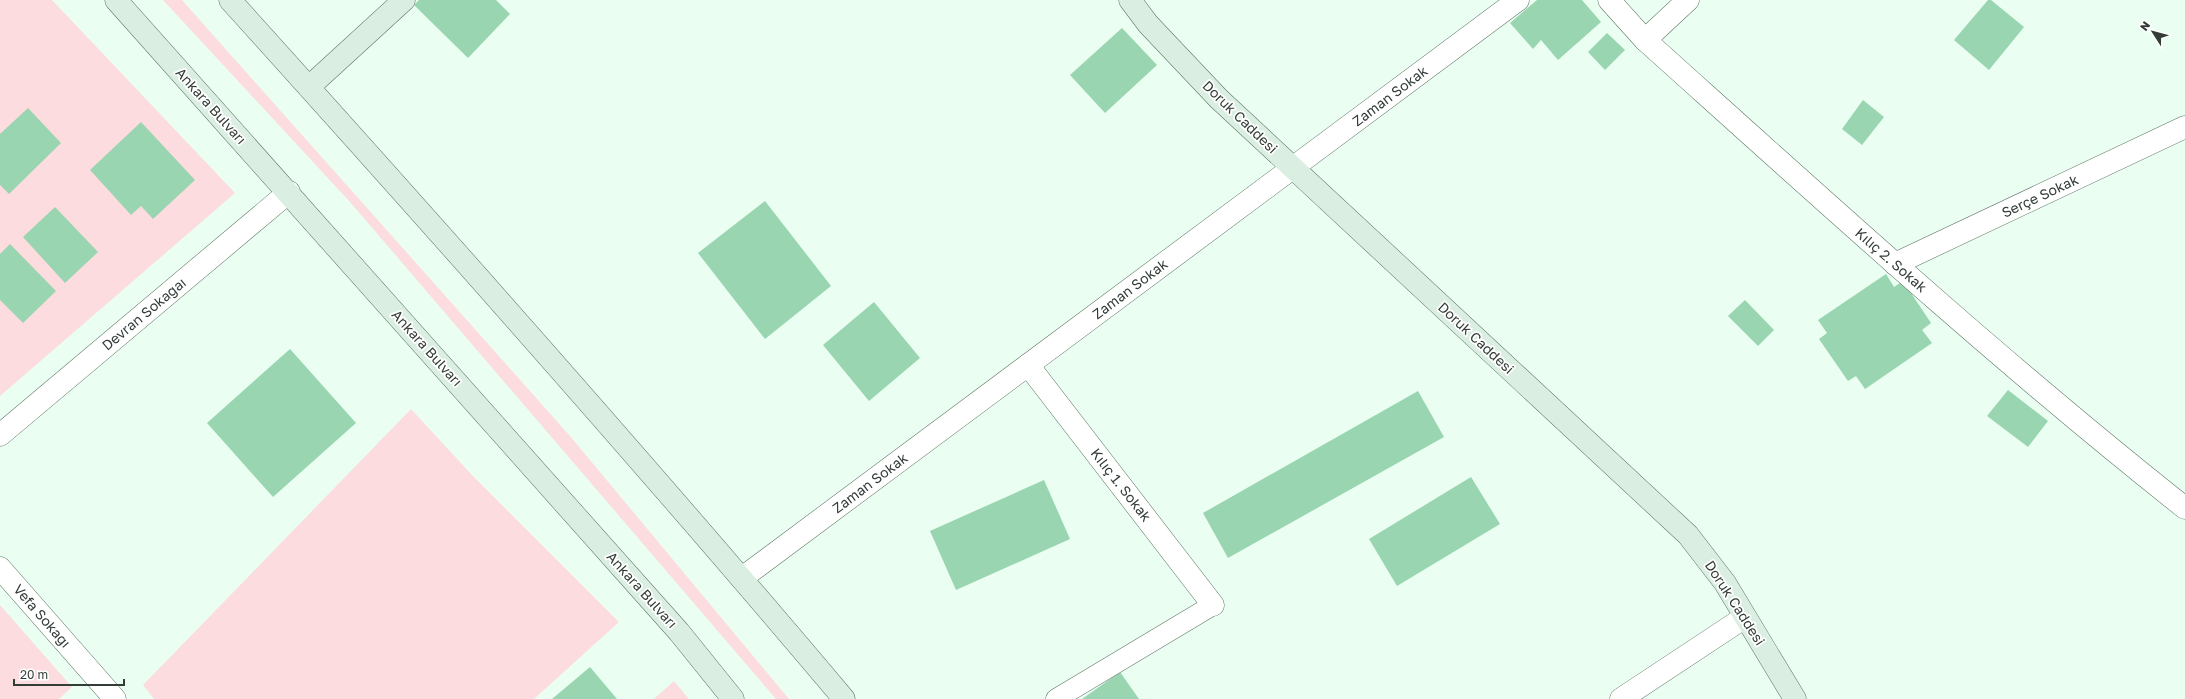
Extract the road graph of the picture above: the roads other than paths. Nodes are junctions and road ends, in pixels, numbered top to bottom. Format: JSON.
{"nodes":[{"id":1,"x":116,"y":0,"type":"edge"},
{"id":2,"x":230,"y":0,"type":"edge"},
{"id":3,"x":404,"y":0,"type":"edge"},
{"id":4,"x":1130,"y":0,"type":"edge"},
{"id":5,"x":1518,"y":0,"type":"edge"},
{"id":6,"x":1608,"y":0,"type":"edge"},
{"id":7,"x":1688,"y":0,"type":"edge"},
{"id":8,"x":1645,"y":40,"type":"junction"},
{"id":9,"x":309,"y":87,"type":"junction"},
{"id":10,"x":2185,"y":127,"type":"edge"},
{"id":11,"x":1293,"y":168,"type":"junction"},
{"id":12,"x":289,"y":192,"type":"junction"},
{"id":13,"x":1895,"y":264,"type":"junction"},
{"id":14,"x":1028,"y":365,"type":"junction"},
{"id":15,"x":0,"y":435,"type":"edge"},
{"id":16,"x":2185,"y":508,"type":"edge"},
{"id":17,"x":0,"y":568,"type":"edge"},
{"id":18,"x":742,"y":578,"type":"junction"},
{"id":19,"x":1213,"y":605,"type":"joint"},
{"id":20,"x":1745,"y":617,"type":"junction"},
{"id":21,"x":115,"y":699,"type":"edge"},
{"id":22,"x":734,"y":699,"type":"edge"},
{"id":23,"x":844,"y":699,"type":"edge"},
{"id":24,"x":1056,"y":699,"type":"edge"},
{"id":25,"x":1621,"y":699,"type":"edge"},
{"id":26,"x":1795,"y":699,"type":"edge"}],
"edges":[{"from":1,"to":12,"type":"main road","name":"Ankara Bulvarı"},
{"from":2,"to":9,"type":"main road"},
{"from":3,"to":9,"type":"main road"},
{"from":4,"to":11,"type":"main road","name":"Doruk Caddesi"},
{"from":5,"to":11,"type":"street","name":"Zaman Sokak"},
{"from":6,"to":8,"type":"street","name":"Kılıç 2. Sokak"},
{"from":7,"to":8,"type":"street"},
{"from":8,"to":13,"type":"street","name":"Kılıç 2. Sokak"},
{"from":9,"to":18,"type":"main road"},
{"from":10,"to":13,"type":"street","name":"Serçe Sokak"},
{"from":11,"to":14,"type":"street","name":"Zaman Sokak"},
{"from":11,"to":20,"type":"main road","name":"Doruk Caddesi"},
{"from":12,"to":15,"type":"street","name":"Devran Sokağaı"},
{"from":12,"to":22,"type":"main road","name":"Ankara Bulvarı"},
{"from":13,"to":16,"type":"street","name":"Kılıç 2. Sokak"},
{"from":14,"to":18,"type":"street","name":"Zaman Sokak"},
{"from":14,"to":19,"type":"street","name":"Kılıç 1. Sokak"},
{"from":17,"to":21,"type":"street","name":"Vefa Sokağı"},
{"from":18,"to":23,"type":"main road"},
{"from":19,"to":24,"type":"lane"},
{"from":20,"to":25,"type":"street"},
{"from":20,"to":26,"type":"main road","name":"Doruk Caddesi"}]}
